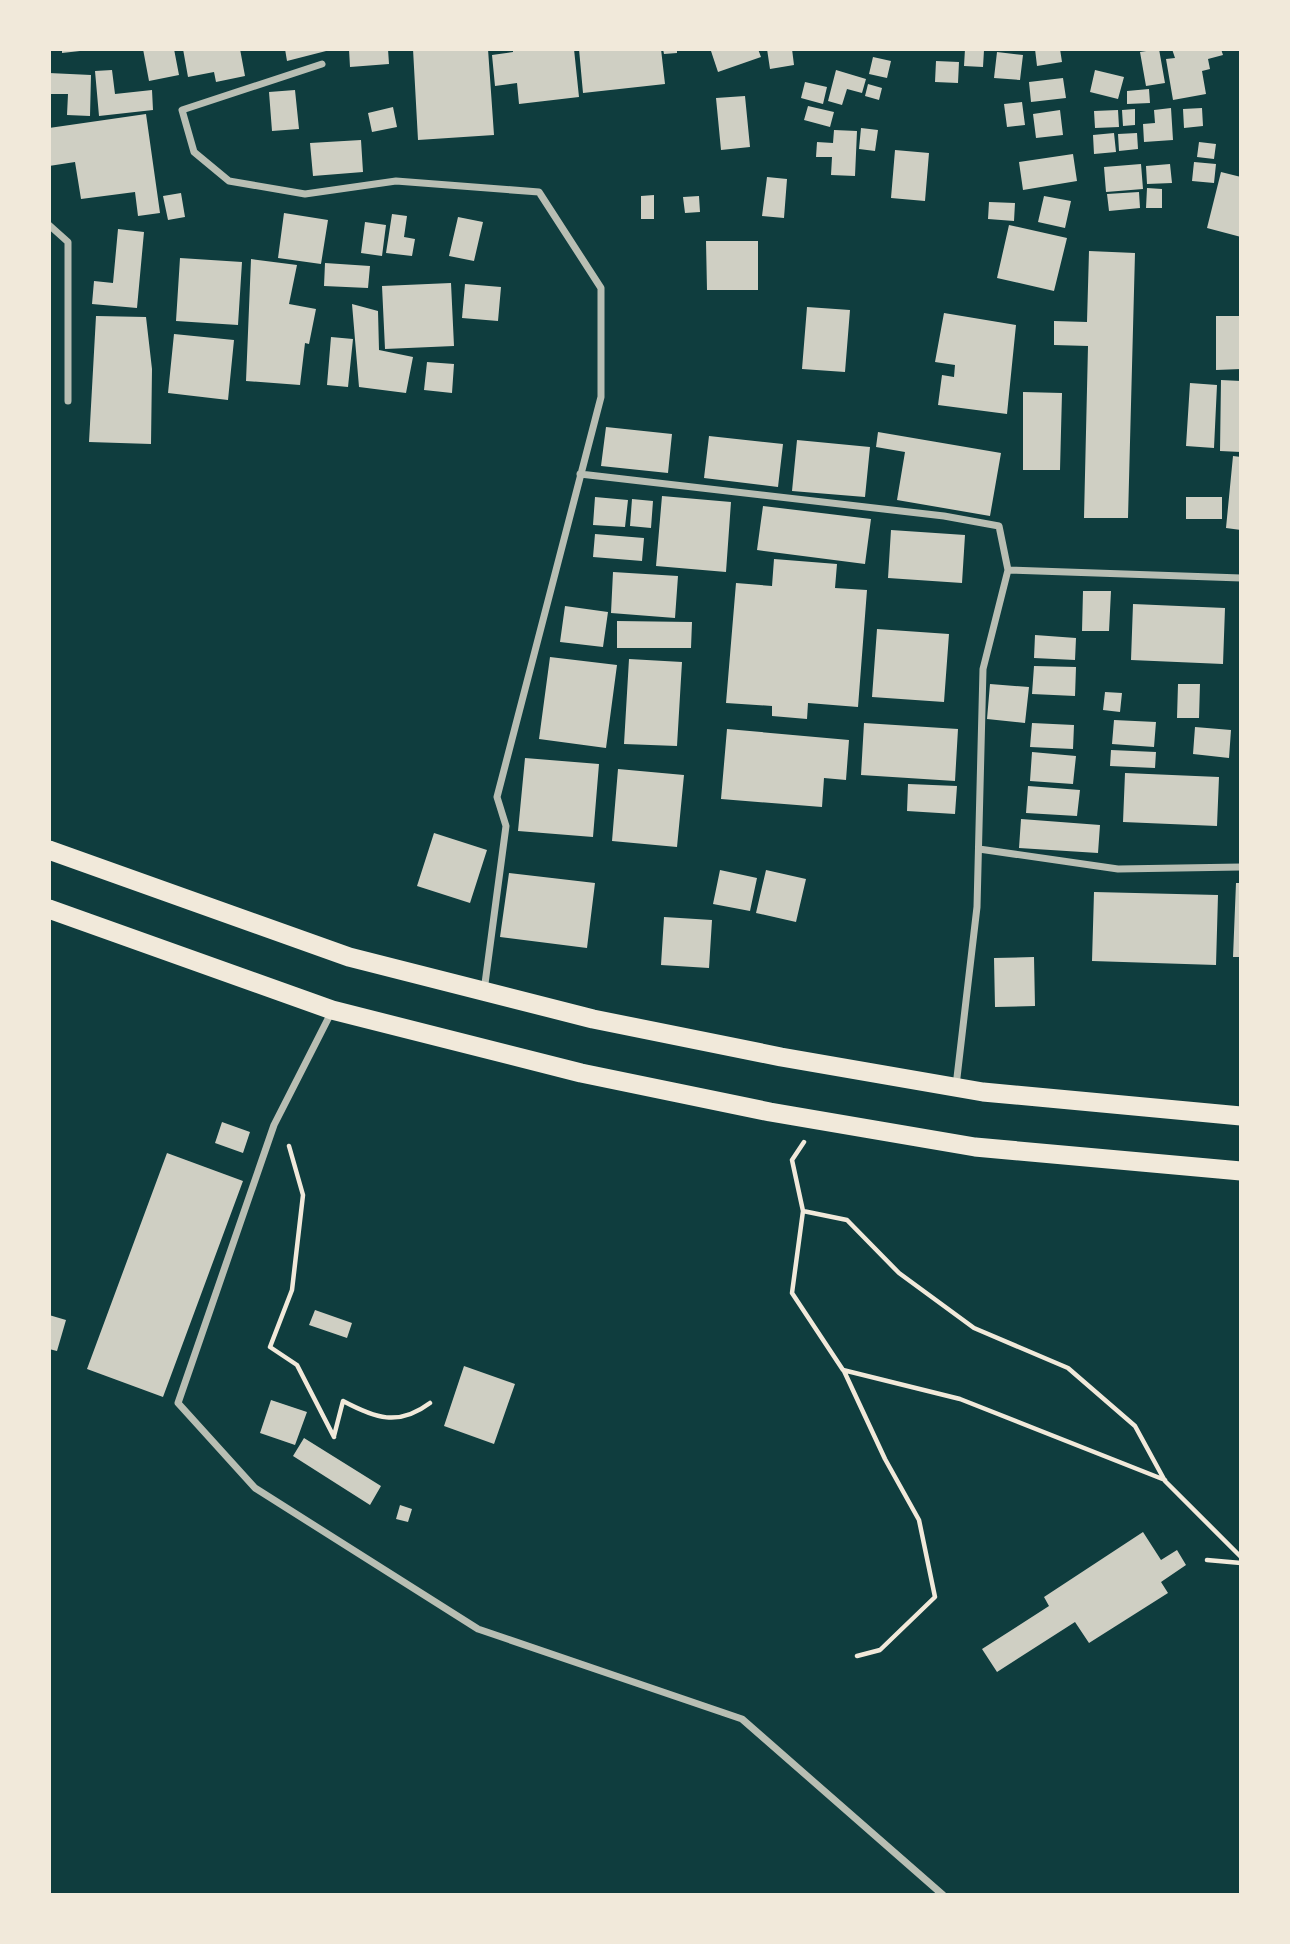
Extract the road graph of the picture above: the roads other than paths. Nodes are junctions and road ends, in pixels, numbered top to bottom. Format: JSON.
{"nodes":[{"id":1,"x":321,"y":64,"type":"dead end"},
{"id":2,"x":49,"y":225,"type":"edge"},
{"id":3,"x":68,"y":401,"type":"dead end"},
{"id":4,"x":579,"y":474,"type":"junction"},
{"id":5,"x":1009,"y":570,"type":"junction"},
{"id":6,"x":1241,"y":578,"type":"edge"},
{"id":7,"x":979,"y":849,"type":"junction"},
{"id":8,"x":49,"y":850,"type":"edge"},
{"id":9,"x":1241,"y":867,"type":"edge"},
{"id":10,"x":49,"y":909,"type":"edge"},
{"id":11,"x":484,"y":992,"type":"junction"},
{"id":12,"x":332,"y":1010,"type":"junction"},
{"id":13,"x":956,"y":1087,"type":"junction"},
{"id":14,"x":1241,"y":1116,"type":"edge"},
{"id":15,"x":1241,"y":1171,"type":"edge"},
{"id":16,"x":943,"y":1895,"type":"edge"}],
"edges":[{"from":1,"to":4,"type":"street"},
{"from":2,"to":3,"type":"street"},
{"from":4,"to":5,"type":"street"},
{"from":4,"to":11,"type":"street"},
{"from":5,"to":6,"type":"street"},
{"from":5,"to":7,"type":"street"},
{"from":7,"to":9,"type":"street"},
{"from":7,"to":13,"type":"street"},
{"from":8,"to":11,"type":"highway"},
{"from":10,"to":12,"type":"highway"},
{"from":11,"to":13,"type":"highway"},
{"from":12,"to":15,"type":"highway"},
{"from":12,"to":16,"type":"street"},
{"from":13,"to":14,"type":"highway"}]}
